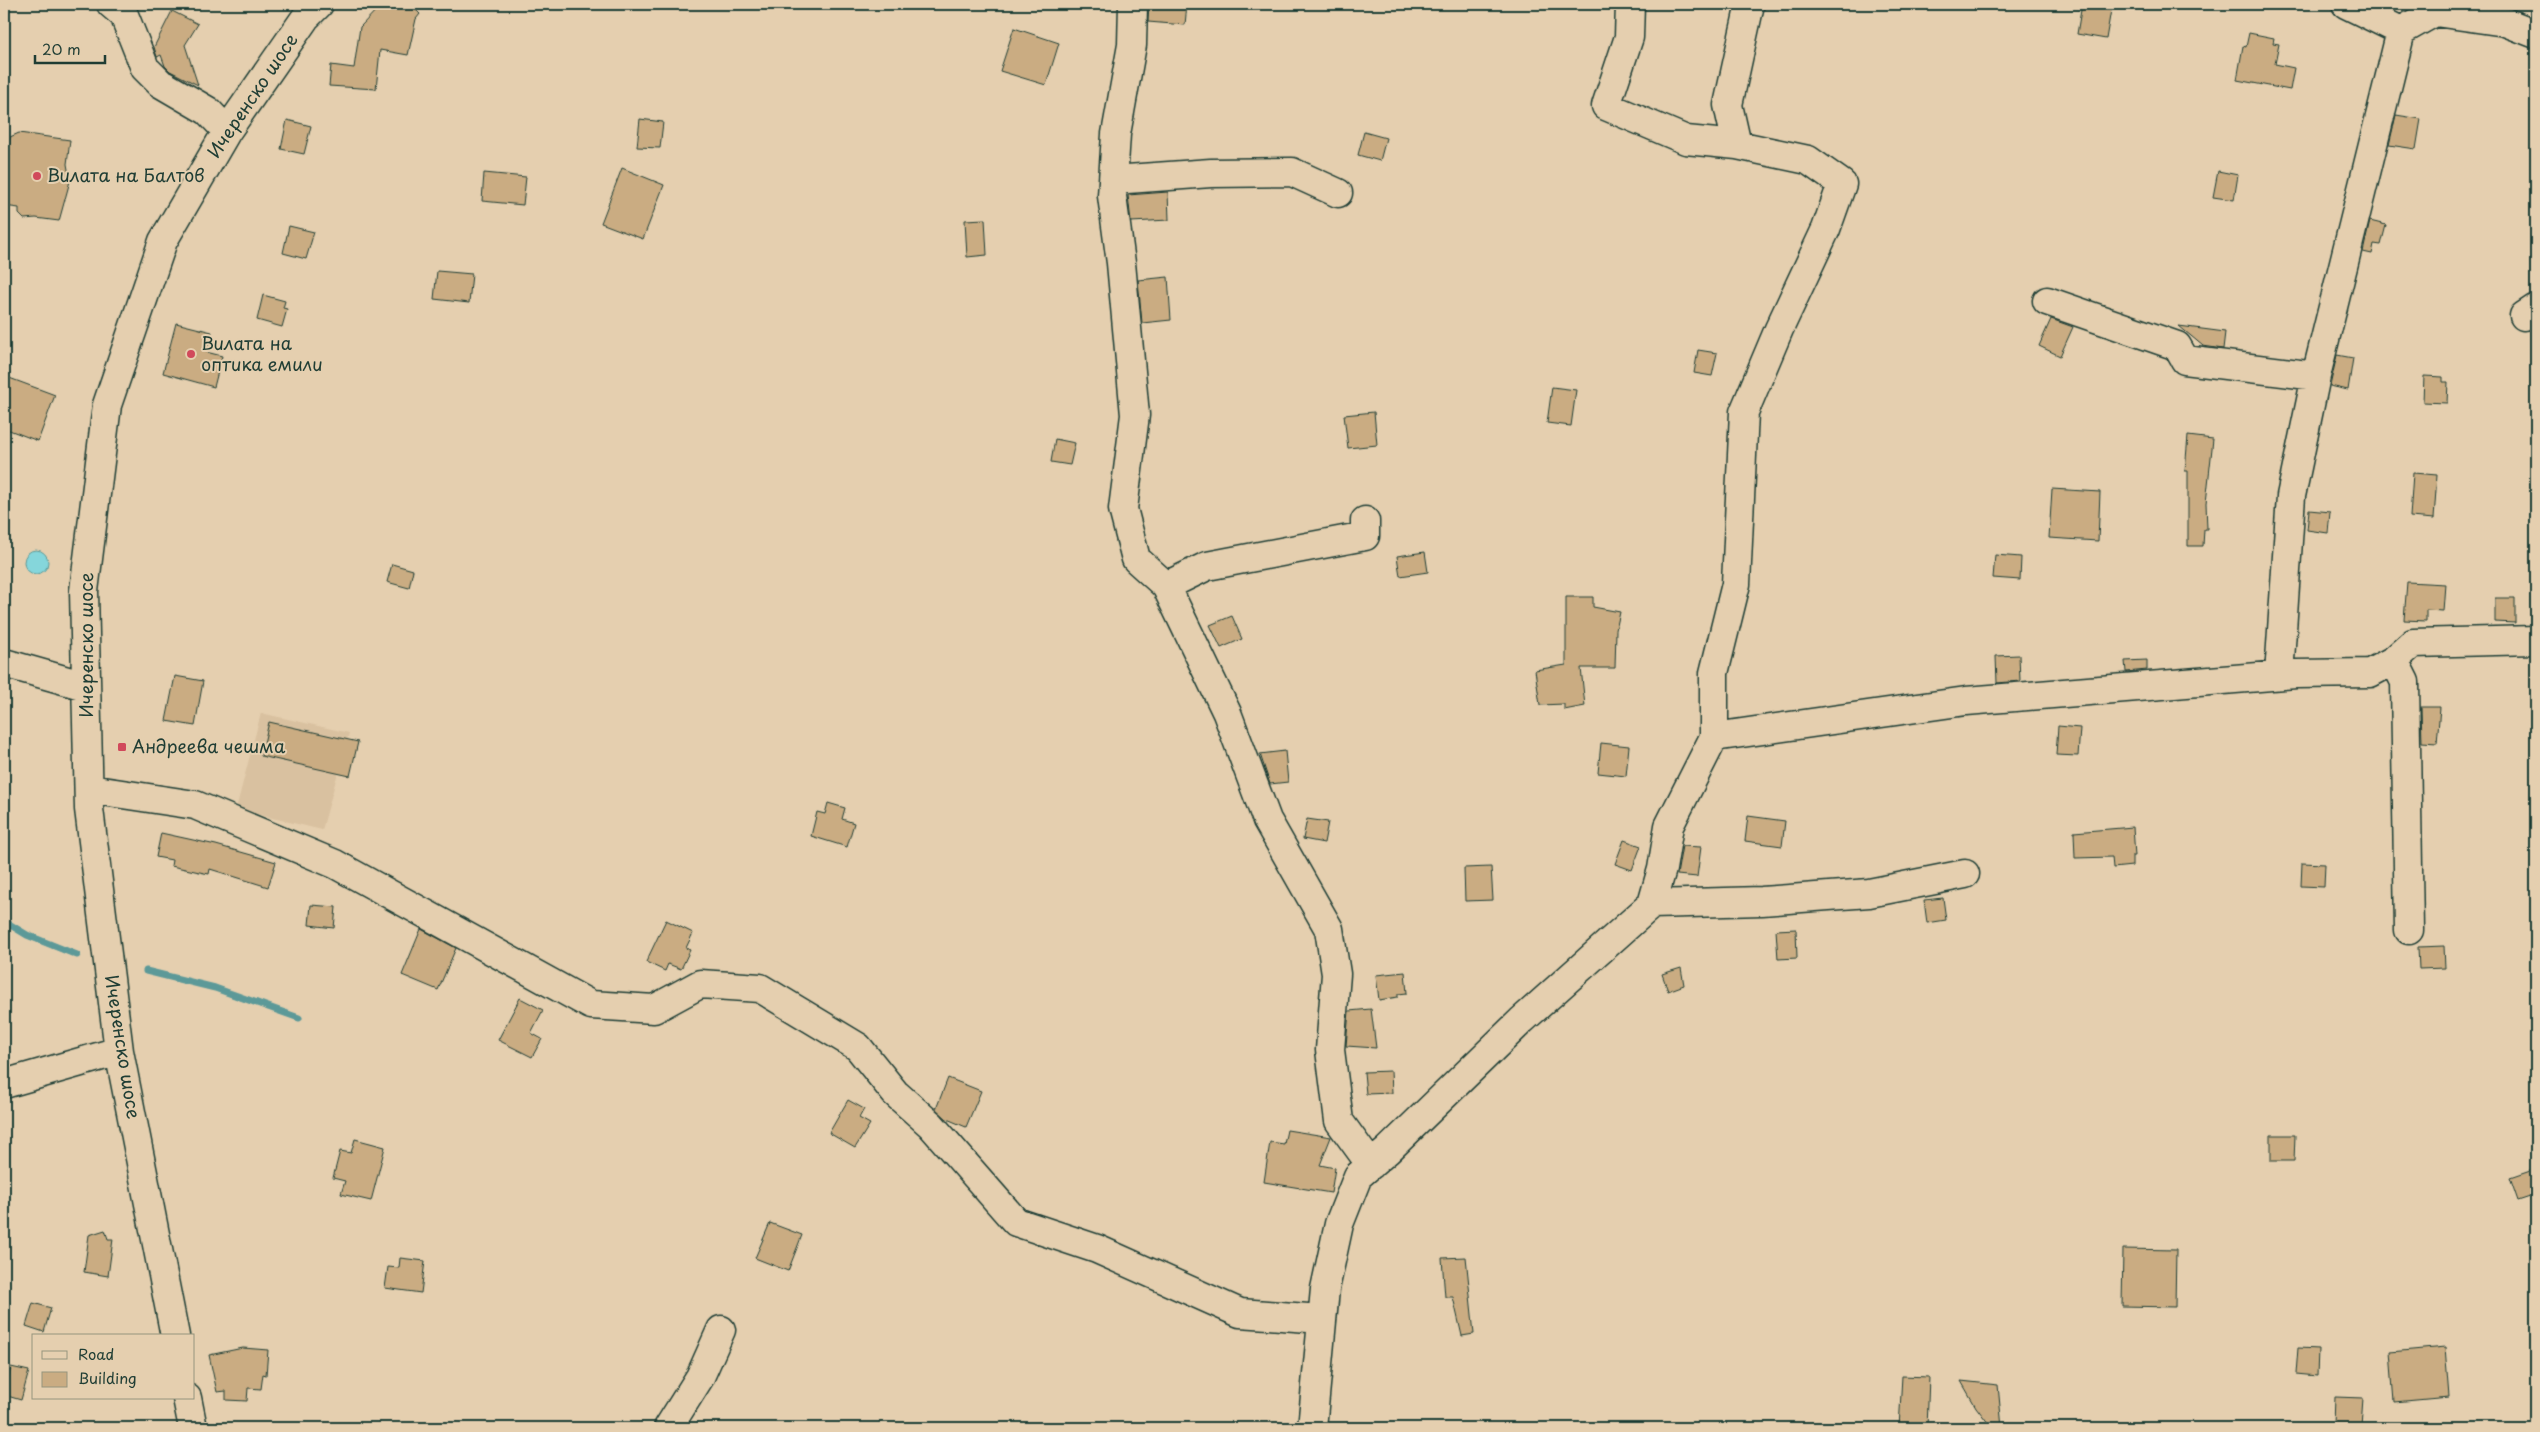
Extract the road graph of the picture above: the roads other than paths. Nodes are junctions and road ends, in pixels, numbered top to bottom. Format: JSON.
{"nodes":[{"id":1,"x":111,"y":4,"type":"edge"},
{"id":2,"x":319,"y":4,"type":"edge"},
{"id":3,"x":1133,"y":4,"type":"edge"},
{"id":4,"x":1630,"y":4,"type":"edge"},
{"id":5,"x":1750,"y":4,"type":"edge"},
{"id":6,"x":2346,"y":4,"type":"edge"},
{"id":7,"x":2401,"y":31,"type":"junction"},
{"id":8,"x":2536,"y":34,"type":"edge"},
{"id":9,"x":227,"y":131,"type":"junction"},
{"id":10,"x":1737,"y":145,"type":"junction"},
{"id":11,"x":1113,"y":180,"type":"junction"},
{"id":12,"x":1338,"y":193,"type":"dead end"},
{"id":13,"x":2046,"y":302,"type":"dead end"},
{"id":14,"x":2316,"y":376,"type":"junction"},
{"id":15,"x":1365,"y":520,"type":"dead end"},
{"id":16,"x":1166,"y":586,"type":"junction"},
{"id":17,"x":2536,"y":640,"type":"edge"},
{"id":18,"x":2394,"y":660,"type":"junction"},
{"id":19,"x":4,"y":663,"type":"edge"},
{"id":20,"x":2279,"y":675,"type":"junction"},
{"id":21,"x":85,"y":686,"type":"junction"},
{"id":22,"x":1714,"y":737,"type":"junction"},
{"id":23,"x":89,"y":789,"type":"junction"},
{"id":24,"x":1965,"y":874,"type":"dead end"},
{"id":25,"x":1652,"y":904,"type":"junction"},
{"id":26,"x":2409,"y":930,"type":"dead end"},
{"id":27,"x":119,"y":1051,"type":"junction"},
{"id":28,"x":4,"y":1084,"type":"edge"},
{"id":29,"x":1371,"y":1165,"type":"junction"},
{"id":30,"x":1322,"y":1319,"type":"junction"},
{"id":31,"x":721,"y":1330,"type":"dead end"},
{"id":32,"x":175,"y":1334,"type":"edge"},
{"id":33,"x":187,"y":1400,"type":"edge"},
{"id":34,"x":193,"y":1428,"type":"edge"},
{"id":35,"x":668,"y":1428,"type":"edge"},
{"id":36,"x":1312,"y":1428,"type":"edge"}],
"edges":[{"from":1,"to":9,"type":"street"},
{"from":2,"to":9,"type":"street","name":"Ичеренско шосе"},
{"from":3,"to":11,"type":"street"},
{"from":4,"to":10,"type":"street"},
{"from":5,"to":10,"type":"street"},
{"from":6,"to":7,"type":"street"},
{"from":7,"to":8,"type":"street"},
{"from":7,"to":14,"type":"street"},
{"from":9,"to":21,"type":"street","name":"Ичеренско шосе"},
{"from":10,"to":22,"type":"street"},
{"from":11,"to":12,"type":"street"},
{"from":11,"to":16,"type":"street"},
{"from":13,"to":14,"type":"street"},
{"from":14,"to":20,"type":"street"},
{"from":15,"to":16,"type":"street"},
{"from":16,"to":29,"type":"street"},
{"from":17,"to":18,"type":"street"},
{"from":18,"to":20,"type":"street"},
{"from":18,"to":26,"type":"street"},
{"from":19,"to":21,"type":"street"},
{"from":20,"to":22,"type":"street"},
{"from":21,"to":23,"type":"street","name":"Ичеренско шосе"},
{"from":22,"to":25,"type":"street"},
{"from":23,"to":27,"type":"street","name":"Ичеренско шосе"},
{"from":23,"to":30,"type":"street"},
{"from":24,"to":25,"type":"street"},
{"from":25,"to":29,"type":"street"},
{"from":27,"to":28,"type":"street"},
{"from":27,"to":32,"type":"street","name":"Ичеренско шосе"},
{"from":29,"to":30,"type":"street"},
{"from":30,"to":36,"type":"street"},
{"from":31,"to":35,"type":"street"},
{"from":33,"to":34,"type":"street"}]}
